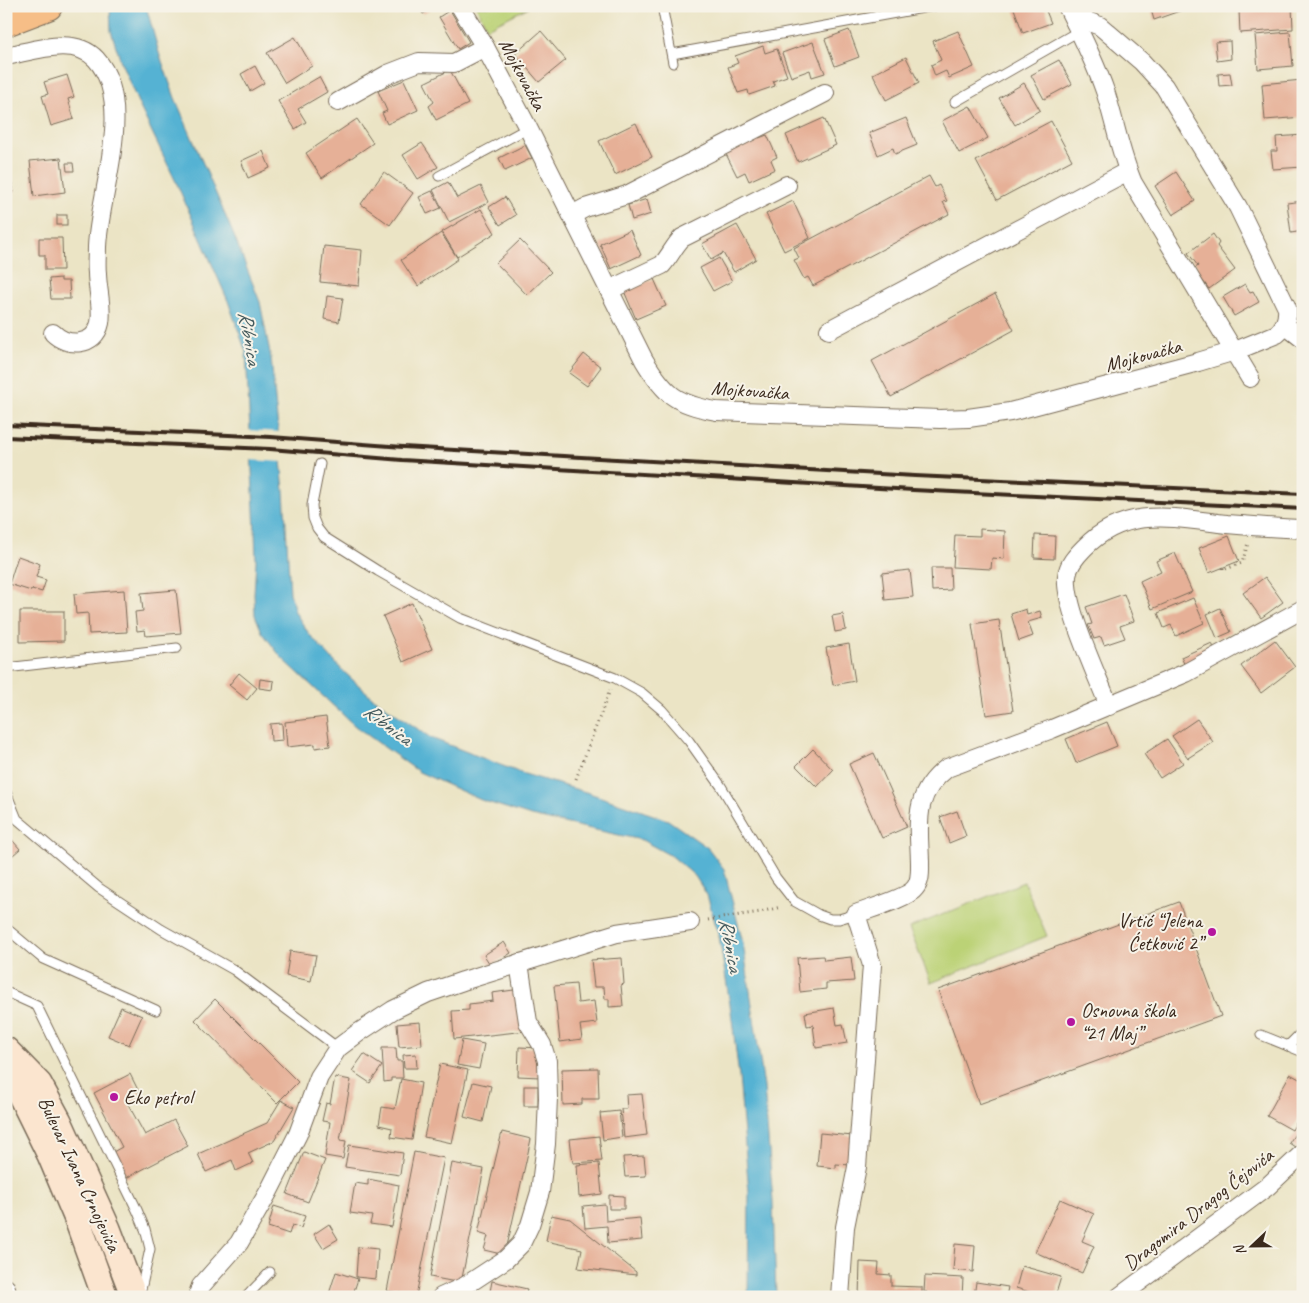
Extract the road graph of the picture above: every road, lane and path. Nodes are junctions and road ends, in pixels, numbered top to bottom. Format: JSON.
{"nodes":[{"id":1,"x":48,"y":6,"type":"edge"},
{"id":2,"x":460,"y":6,"type":"edge"},
{"id":3,"x":662,"y":6,"type":"edge"},
{"id":4,"x":934,"y":6,"type":"edge"},
{"id":5,"x":1067,"y":6,"type":"edge"},
{"id":6,"x":6,"y":22,"type":"edge"},
{"id":7,"x":1077,"y":27,"type":"junction"},
{"id":8,"x":485,"y":47,"type":"junction"},
{"id":9,"x":6,"y":56,"type":"edge"},
{"id":10,"x":825,"y":93,"type":"dead end"},
{"id":11,"x":338,"y":102,"type":"dead end"},
{"id":12,"x":955,"y":102,"type":"dead end"},
{"id":13,"x":528,"y":128,"type":"junction"},
{"id":14,"x":1128,"y":171,"type":"junction"},
{"id":15,"x":439,"y":176,"type":"dead end"},
{"id":16,"x":787,"y":185,"type":"dead end"},
{"id":17,"x":572,"y":215,"type":"junction"},
{"id":18,"x":609,"y":290,"type":"junction"},
{"id":19,"x":1285,"y":324,"type":"junction"},
{"id":20,"x":829,"y":330,"type":"dead end"},
{"id":21,"x":53,"y":333,"type":"dead end"},
{"id":22,"x":1303,"y":339,"type":"edge"},
{"id":23,"x":1235,"y":351,"type":"junction"},
{"id":24,"x":1250,"y":378,"type":"dead end"},
{"id":25,"x":320,"y":464,"type":"dead end"},
{"id":26,"x":1252,"y":526,"type":"junction"},
{"id":27,"x":1303,"y":529,"type":"edge"},
{"id":28,"x":1222,"y":568,"type":"dead end"},
{"id":29,"x":1303,"y":609,"type":"edge"},
{"id":30,"x":177,"y":648,"type":"dead end"},
{"id":31,"x":6,"y":668,"type":"edge"},
{"id":32,"x":615,"y":678,"type":"junction"},
{"id":33,"x":1109,"y":706,"type":"junction"},
{"id":34,"x":576,"y":779,"type":"dead end"},
{"id":35,"x":6,"y":792,"type":"edge"},
{"id":36,"x":794,"y":901,"type":"junction"},
{"id":37,"x":856,"y":914,"type":"junction"},
{"id":38,"x":690,"y":922,"type":"joint"},
{"id":39,"x":6,"y":928,"type":"edge"},
{"id":40,"x":519,"y":963,"type":"junction"},
{"id":41,"x":6,"y":992,"type":"edge"},
{"id":42,"x":156,"y":1010,"type":"dead end"},
{"id":43,"x":1303,"y":1031,"type":"edge"},
{"id":44,"x":1261,"y":1035,"type":"dead end"},
{"id":45,"x":1288,"y":1046,"type":"junction"},
{"id":46,"x":338,"y":1048,"type":"junction"},
{"id":47,"x":7,"y":1052,"type":"edge"},
{"id":48,"x":1303,"y":1052,"type":"edge"},
{"id":49,"x":1303,"y":1153,"type":"edge"},
{"id":50,"x":270,"y":1272,"type":"dead end"},
{"id":51,"x":6,"y":1288,"type":"edge"},
{"id":52,"x":8,"y":1297,"type":"edge"},
{"id":53,"x":105,"y":1297,"type":"edge"},
{"id":54,"x":134,"y":1297,"type":"edge"},
{"id":55,"x":140,"y":1297,"type":"edge"},
{"id":56,"x":197,"y":1297,"type":"edge"},
{"id":57,"x":246,"y":1297,"type":"edge"},
{"id":58,"x":441,"y":1297,"type":"edge"},
{"id":59,"x":840,"y":1297,"type":"edge"},
{"id":60,"x":1119,"y":1297,"type":"edge"}],
"edges":[{"from":1,"to":6,"type":"main road"},
{"from":2,"to":8,"type":"street","name":"Mojkovačka"},
{"from":3,"to":4,"type":"lane"},
{"from":5,"to":7,"type":"street"},
{"from":7,"to":12,"type":"lane"},
{"from":7,"to":14,"type":"street"},
{"from":7,"to":19,"type":"street"},
{"from":8,"to":11,"type":"street"},
{"from":8,"to":13,"type":"street","name":"Mojkovačka"},
{"from":9,"to":21,"type":"street"},
{"from":10,"to":17,"type":"street"},
{"from":13,"to":15,"type":"lane"},
{"from":13,"to":17,"type":"street","name":"Mojkovačka"},
{"from":14,"to":20,"type":"street"},
{"from":14,"to":23,"type":"street"},
{"from":16,"to":18,"type":"street"},
{"from":17,"to":18,"type":"street","name":"Mojkovačka"},
{"from":18,"to":23,"type":"street","name":"Mojkovačka"},
{"from":19,"to":22,"type":"street"},
{"from":19,"to":23,"type":"street","name":"Mojkovačka"},
{"from":23,"to":24,"type":"street"},
{"from":25,"to":32,"type":"lane"},
{"from":26,"to":27,"type":"street"},
{"from":26,"to":28,"type":"path"},
{"from":26,"to":33,"type":"street"},
{"from":29,"to":33,"type":"street"},
{"from":30,"to":31,"type":"lane"},
{"from":32,"to":34,"type":"path"},
{"from":32,"to":36,"type":"lane"},
{"from":33,"to":37,"type":"street"},
{"from":35,"to":46,"type":"lane"},
{"from":36,"to":37,"type":"lane"},
{"from":36,"to":38,"type":"path"},
{"from":37,"to":59,"type":"street"},
{"from":38,"to":40,"type":"street"},
{"from":39,"to":42,"type":"lane"},
{"from":40,"to":46,"type":"street"},
{"from":40,"to":58,"type":"street"},
{"from":41,"to":55,"type":"lane"},
{"from":43,"to":45,"type":"lane"},
{"from":44,"to":45,"type":"lane"},
{"from":45,"to":48,"type":"lane"},
{"from":46,"to":56,"type":"street"},
{"from":47,"to":53,"type":"main road","name":"Bulevar Ivana Crnojevića"},
{"from":47,"to":54,"type":"main road","name":"Bulevar Ivana Crnojevića"},
{"from":49,"to":60,"type":"street","name":"Dragomira Dragog Čejovića"},
{"from":50,"to":57,"type":"lane"},
{"from":51,"to":52,"type":"street"}]}
